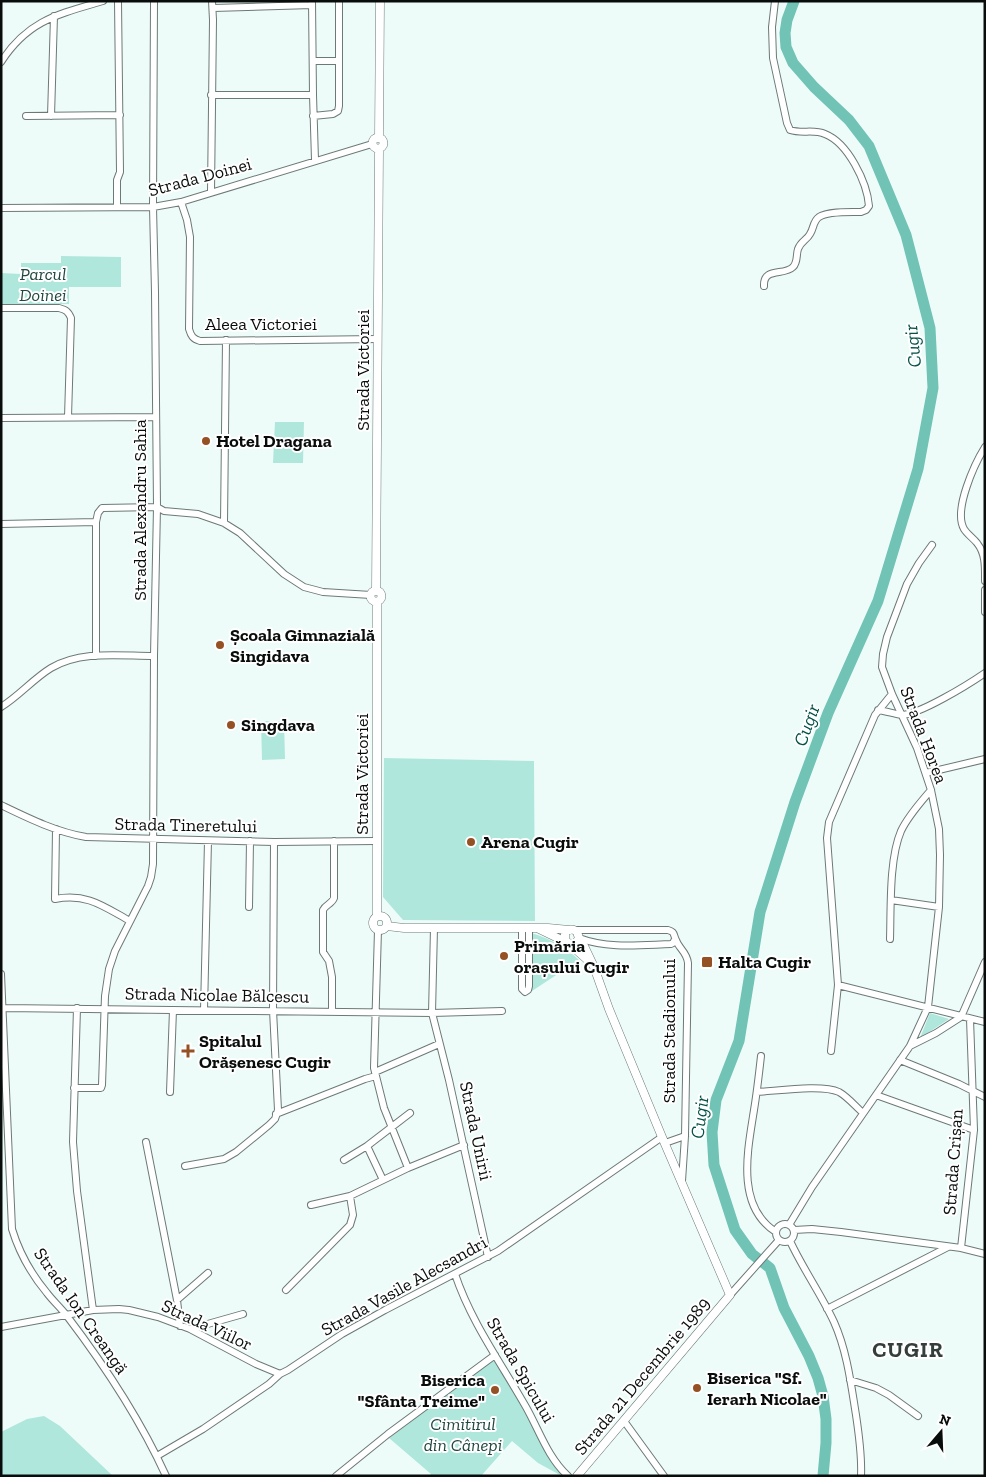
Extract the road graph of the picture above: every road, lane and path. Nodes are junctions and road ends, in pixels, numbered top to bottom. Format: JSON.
{"nodes":[{"id":1,"x":103,"y":1,"type":"edge"},
{"id":2,"x":118,"y":1,"type":"edge"},
{"id":3,"x":154,"y":1,"type":"edge"},
{"id":4,"x":339,"y":1,"type":"edge"},
{"id":5,"x":380,"y":1,"type":"edge"},
{"id":6,"x":774,"y":1,"type":"edge"},
{"id":7,"x":312,"y":3,"type":"edge"},
{"id":8,"x":212,"y":4,"type":"edge"},
{"id":9,"x":54,"y":16,"type":"junction"},
{"id":10,"x":313,"y":61,"type":"junction"},
{"id":11,"x":339,"y":61,"type":"junction"},
{"id":12,"x":1,"y":62,"type":"edge"},
{"id":13,"x":211,"y":95,"type":"junction"},
{"id":14,"x":313,"y":95,"type":"junction"},
{"id":15,"x":120,"y":115,"type":"junction"},
{"id":16,"x":26,"y":116,"type":"dead end"},
{"id":17,"x":50,"y":116,"type":"junction"},
{"id":18,"x":313,"y":116,"type":"junction"},
{"id":19,"x":377,"y":144,"type":"junction"},
{"id":20,"x":315,"y":160,"type":"junction"},
{"id":21,"x":211,"y":192,"type":"junction"},
{"id":22,"x":181,"y":202,"type":"junction"},
{"id":23,"x":117,"y":207,"type":"junction"},
{"id":24,"x":153,"y":207,"type":"junction"},
{"id":25,"x":1,"y":208,"type":"edge"},
{"id":26,"x":764,"y":286,"type":"dead end"},
{"id":27,"x":1,"y":308,"type":"edge"},
{"id":28,"x":378,"y":339,"type":"junction"},
{"id":29,"x":226,"y":340,"type":"junction"},
{"id":30,"x":68,"y":417,"type":"junction"},
{"id":31,"x":156,"y":417,"type":"junction"},
{"id":32,"x":1,"y":418,"type":"edge"},
{"id":33,"x":985,"y":447,"type":"edge"},
{"id":34,"x":157,"y":507,"type":"junction"},
{"id":35,"x":96,"y":522,"type":"junction"},
{"id":36,"x":224,"y":523,"type":"junction"},
{"id":37,"x":1,"y":524,"type":"edge"},
{"id":38,"x":932,"y":545,"type":"dead end"},
{"id":39,"x":985,"y":581,"type":"edge"},
{"id":40,"x":985,"y":590,"type":"edge"},
{"id":41,"x":373,"y":593,"type":"junction"},
{"id":42,"x":985,"y":612,"type":"edge"},
{"id":43,"x":96,"y":656,"type":"junction"},
{"id":44,"x":154,"y":656,"type":"junction"},
{"id":45,"x":985,"y":673,"type":"edge"},
{"id":46,"x":892,"y":694,"type":"junction"},
{"id":47,"x":1,"y":707,"type":"edge"},
{"id":48,"x":878,"y":710,"type":"junction"},
{"id":49,"x":903,"y":715,"type":"junction"},
{"id":50,"x":985,"y":759,"type":"edge"},
{"id":51,"x":926,"y":773,"type":"junction"},
{"id":52,"x":931,"y":790,"type":"junction"},
{"id":53,"x":1,"y":805,"type":"edge"},
{"id":54,"x":56,"y":829,"type":"junction"},
{"id":55,"x":153,"y":839,"type":"junction"},
{"id":56,"x":208,"y":841,"type":"junction"},
{"id":57,"x":250,"y":841,"type":"junction"},
{"id":58,"x":334,"y":841,"type":"junction"},
{"id":59,"x":376,"y":841,"type":"junction"},
{"id":60,"x":274,"y":842,"type":"junction"},
{"id":61,"x":891,"y":900,"type":"junction"},
{"id":62,"x":249,"y":907,"type":"dead end"},
{"id":63,"x":939,"y":907,"type":"junction"},
{"id":64,"x":377,"y":916,"type":"junction"},
{"id":65,"x":130,"y":921,"type":"junction"},
{"id":66,"x":387,"y":926,"type":"junction"},
{"id":67,"x":434,"y":928,"type":"junction"},
{"id":68,"x":529,"y":928,"type":"junction"},
{"id":69,"x":378,"y":930,"type":"junction"},
{"id":70,"x":575,"y":934,"type":"junction"},
{"id":71,"x":675,"y":939,"type":"junction"},
{"id":72,"x":890,"y":939,"type":"dead end"},
{"id":73,"x":568,"y":943,"type":"junction"},
{"id":74,"x":985,"y":962,"type":"edge"},
{"id":75,"x":592,"y":964,"type":"junction"},
{"id":76,"x":1,"y":974,"type":"edge"},
{"id":77,"x":838,"y":985,"type":"junction"},
{"id":78,"x":525,"y":986,"type":"dead end"},
{"id":79,"x":928,"y":1007,"type":"junction"},
{"id":80,"x":3,"y":1008,"type":"junction"},
{"id":81,"x":77,"y":1008,"type":"junction"},
{"id":82,"x":104,"y":1009,"type":"junction"},
{"id":83,"x":173,"y":1010,"type":"junction"},
{"id":84,"x":204,"y":1010,"type":"junction"},
{"id":85,"x":273,"y":1010,"type":"junction"},
{"id":86,"x":332,"y":1011,"type":"junction"},
{"id":87,"x":375,"y":1011,"type":"junction"},
{"id":88,"x":432,"y":1012,"type":"junction"},
{"id":89,"x":502,"y":1012,"type":"dead end"},
{"id":90,"x":961,"y":1017,"type":"junction"},
{"id":91,"x":970,"y":1019,"type":"junction"},
{"id":92,"x":985,"y":1022,"type":"edge"},
{"id":93,"x":439,"y":1044,"type":"junction"},
{"id":94,"x":910,"y":1046,"type":"junction"},
{"id":95,"x":831,"y":1051,"type":"dead end"},
{"id":96,"x":761,"y":1056,"type":"dead end"},
{"id":97,"x":900,"y":1060,"type":"junction"},
{"id":98,"x":376,"y":1074,"type":"junction"},
{"id":99,"x":74,"y":1088,"type":"junction"},
{"id":100,"x":972,"y":1090,"type":"junction"},
{"id":101,"x":170,"y":1092,"type":"dead end"},
{"id":102,"x":757,"y":1092,"type":"junction"},
{"id":103,"x":876,"y":1095,"type":"junction"},
{"id":104,"x":985,"y":1097,"type":"edge"},
{"id":105,"x":277,"y":1112,"type":"junction"},
{"id":106,"x":863,"y":1113,"type":"junction"},
{"id":107,"x":410,"y":1114,"type":"dead end"},
{"id":108,"x":391,"y":1127,"type":"junction"},
{"id":109,"x":974,"y":1130,"type":"junction"},
{"id":110,"x":685,"y":1136,"type":"junction"},
{"id":111,"x":664,"y":1140,"type":"junction"},
{"id":112,"x":146,"y":1142,"type":"dead end"},
{"id":113,"x":464,"y":1145,"type":"junction"},
{"id":114,"x":367,"y":1146,"type":"junction"},
{"id":115,"x":344,"y":1160,"type":"dead end"},
{"id":116,"x":185,"y":1166,"type":"dead end"},
{"id":117,"x":408,"y":1168,"type":"junction"},
{"id":118,"x":383,"y":1180,"type":"junction"},
{"id":119,"x":682,"y":1181,"type":"junction"},
{"id":120,"x":350,"y":1196,"type":"junction"},
{"id":121,"x":311,"y":1205,"type":"dead end"},
{"id":122,"x":791,"y":1227,"type":"junction"},
{"id":123,"x":776,"y":1232,"type":"junction"},
{"id":124,"x":790,"y":1241,"type":"junction"},
{"id":125,"x":777,"y":1243,"type":"junction"},
{"id":126,"x":949,"y":1247,"type":"junction"},
{"id":127,"x":961,"y":1248,"type":"junction"},
{"id":128,"x":985,"y":1254,"type":"edge"},
{"id":129,"x":488,"y":1257,"type":"junction"},
{"id":130,"x":208,"y":1273,"type":"dead end"},
{"id":131,"x":455,"y":1274,"type":"junction"},
{"id":132,"x":286,"y":1290,"type":"dead end"},
{"id":133,"x":730,"y":1295,"type":"junction"},
{"id":134,"x":177,"y":1300,"type":"junction"},
{"id":135,"x":827,"y":1309,"type":"junction"},
{"id":136,"x":93,"y":1310,"type":"junction"},
{"id":137,"x":243,"y":1314,"type":"dead end"},
{"id":138,"x":66,"y":1315,"type":"junction"},
{"id":139,"x":180,"y":1326,"type":"junction"},
{"id":140,"x":1,"y":1327,"type":"edge"},
{"id":141,"x":190,"y":1329,"type":"junction"},
{"id":142,"x":495,"y":1355,"type":"junction"},
{"id":143,"x":280,"y":1374,"type":"junction"},
{"id":144,"x":850,"y":1380,"type":"junction"},
{"id":145,"x":918,"y":1416,"type":"dead end"},
{"id":146,"x":624,"y":1421,"type":"junction"},
{"id":147,"x":157,"y":1456,"type":"junction"},
{"id":148,"x":166,"y":1476,"type":"edge"},
{"id":149,"x":336,"y":1476,"type":"edge"},
{"id":150,"x":568,"y":1476,"type":"edge"},
{"id":151,"x":577,"y":1476,"type":"edge"},
{"id":152,"x":664,"y":1476,"type":"edge"},
{"id":153,"x":861,"y":1476,"type":"edge"}],
"edges":[{"from":1,"to":9,"type":"street"},
{"from":2,"to":15,"type":"street"},
{"from":3,"to":24,"type":"street","name":"Strada Alexandru Sahia"},
{"from":4,"to":11,"type":"street"},
{"from":5,"to":19,"type":"main road","name":"Strada Victoriei"},
{"from":6,"to":26,"type":"street"},
{"from":7,"to":8,"type":"street"},
{"from":7,"to":10,"type":"street"},
{"from":8,"to":13,"type":"street"},
{"from":9,"to":12,"type":"street"},
{"from":9,"to":17,"type":"street"},
{"from":10,"to":11,"type":"street"},
{"from":10,"to":14,"type":"street"},
{"from":11,"to":18,"type":"street"},
{"from":13,"to":14,"type":"street"},
{"from":13,"to":21,"type":"street"},
{"from":14,"to":18,"type":"street"},
{"from":15,"to":17,"type":"street"},
{"from":15,"to":23,"type":"street"},
{"from":16,"to":17,"type":"street"},
{"from":18,"to":20,"type":"street"},
{"from":19,"to":20,"type":"street","name":"Strada Doinei"},
{"from":19,"to":28,"type":"main road","name":"Strada Victoriei"},
{"from":20,"to":21,"type":"street","name":"Strada Doinei"},
{"from":21,"to":22,"type":"street","name":"Strada Doinei"},
{"from":22,"to":24,"type":"street","name":"Strada Doinei"},
{"from":22,"to":29,"type":"street","name":"Aleea Victoriei"},
{"from":23,"to":24,"type":"street","name":"Strada Doinei"},
{"from":23,"to":25,"type":"street","name":"Strada Doinei"},
{"from":24,"to":31,"type":"street","name":"Strada Alexandru Sahia"},
{"from":27,"to":30,"type":"street"},
{"from":28,"to":29,"type":"street","name":"Aleea Victoriei"},
{"from":28,"to":41,"type":"main road","name":"Strada Victoriei"},
{"from":29,"to":36,"type":"street"},
{"from":30,"to":31,"type":"street"},
{"from":30,"to":32,"type":"street"},
{"from":31,"to":34,"type":"street","name":"Strada Alexandru Sahia"},
{"from":33,"to":39,"type":"street"},
{"from":34,"to":35,"type":"street"},
{"from":34,"to":36,"type":"street"},
{"from":34,"to":44,"type":"street","name":"Strada Alexandru Sahia"},
{"from":35,"to":37,"type":"street"},
{"from":35,"to":43,"type":"street"},
{"from":36,"to":41,"type":"street"},
{"from":38,"to":46,"type":"street","name":"Strada Horea"},
{"from":40,"to":42,"type":"street"},
{"from":41,"to":59,"type":"main road","name":"Strada Victoriei"},
{"from":43,"to":44,"type":"street"},
{"from":43,"to":47,"type":"street"},
{"from":44,"to":55,"type":"street","name":"Strada Alexandru Sahia"},
{"from":45,"to":49,"type":"street"},
{"from":46,"to":48,"type":"street"},
{"from":46,"to":49,"type":"street","name":"Strada Horea"},
{"from":48,"to":49,"type":"street"},
{"from":48,"to":77,"type":"street"},
{"from":49,"to":51,"type":"street","name":"Strada Horea"},
{"from":50,"to":51,"type":"street"},
{"from":51,"to":52,"type":"street","name":"Strada Horea"},
{"from":52,"to":61,"type":"street"},
{"from":52,"to":63,"type":"street","name":"Strada Horea"},
{"from":53,"to":54,"type":"street","name":"Strada Tineretului"},
{"from":54,"to":55,"type":"street","name":"Strada Tineretului"},
{"from":54,"to":65,"type":"street"},
{"from":55,"to":56,"type":"street","name":"Strada Tineretului"},
{"from":55,"to":65,"type":"street","name":"Strada Alexandru Sahia"},
{"from":56,"to":57,"type":"street","name":"Strada Tineretului"},
{"from":56,"to":84,"type":"street"},
{"from":57,"to":60,"type":"street","name":"Strada Tineretului"},
{"from":57,"to":62,"type":"street"},
{"from":58,"to":59,"type":"street","name":"Strada Tineretului"},
{"from":58,"to":60,"type":"street","name":"Strada Tineretului"},
{"from":58,"to":86,"type":"street"},
{"from":59,"to":64,"type":"main road","name":"Strada Victoriei"},
{"from":60,"to":85,"type":"street"},
{"from":61,"to":63,"type":"street"},
{"from":61,"to":72,"type":"street"},
{"from":63,"to":79,"type":"street","name":"Strada Horea"},
{"from":64,"to":66,"type":"main road"},
{"from":64,"to":69,"type":"main road"},
{"from":65,"to":82,"type":"street","name":"Strada Alexandru Sahia"},
{"from":66,"to":67,"type":"main road","name":"Strada Stadionului"},
{"from":66,"to":69,"type":"main road"},
{"from":67,"to":68,"type":"main road","name":"Strada Stadionului"},
{"from":67,"to":88,"type":"street","name":"Strada Unirii"},
{"from":68,"to":70,"type":"main road","name":"Strada Stadionului"},
{"from":68,"to":73,"type":"main road","name":"Strada Stadionului"},
{"from":68,"to":78,"type":"street"},
{"from":69,"to":87,"type":"street"},
{"from":70,"to":71,"type":"street","name":"Strada Stadionului"},
{"from":70,"to":71,"type":"street"},
{"from":70,"to":73,"type":"main road"},
{"from":70,"to":73,"type":"main road"},
{"from":70,"to":75,"type":"main road","name":"Strada 21 Decembrie 1989"},
{"from":71,"to":110,"type":"street","name":"Strada Stadionului"},
{"from":73,"to":75,"type":"main road","name":"Strada 21 Decembrie 1989"},
{"from":74,"to":90,"type":"street"},
{"from":75,"to":111,"type":"main road","name":"Strada 21 Decembrie 1989"},
{"from":76,"to":80,"type":"street","name":"Strada Ion Creangă"},
{"from":77,"to":79,"type":"street"},
{"from":77,"to":95,"type":"street"},
{"from":79,"to":90,"type":"street"},
{"from":79,"to":94,"type":"street","name":"Strada Horea"},
{"from":80,"to":81,"type":"street","name":"Strada Nicolae Bălcescu"},
{"from":80,"to":138,"type":"street","name":"Strada Ion Creangă"},
{"from":81,"to":82,"type":"street","name":"Strada Nicolae Bălcescu"},
{"from":81,"to":99,"type":"street"},
{"from":82,"to":83,"type":"street","name":"Strada Nicolae Bălcescu"},
{"from":82,"to":99,"type":"street","name":"Strada Alexandru Sahia"},
{"from":83,"to":84,"type":"street","name":"Strada Nicolae Bălcescu"},
{"from":83,"to":101,"type":"street"},
{"from":84,"to":85,"type":"street","name":"Strada Nicolae Bălcescu"},
{"from":85,"to":86,"type":"street","name":"Strada Nicolae Bălcescu"},
{"from":85,"to":105,"type":"street"},
{"from":86,"to":87,"type":"street","name":"Strada Nicolae Bălcescu"},
{"from":87,"to":88,"type":"street","name":"Strada Nicolae Bălcescu"},
{"from":87,"to":98,"type":"street"},
{"from":88,"to":89,"type":"street","name":"Strada Nicolae Bălcescu"},
{"from":88,"to":93,"type":"street","name":"Strada Unirii"},
{"from":90,"to":91,"type":"street"},
{"from":90,"to":94,"type":"street"},
{"from":91,"to":92,"type":"street"},
{"from":91,"to":100,"type":"street","name":"Strada Crișan"},
{"from":93,"to":98,"type":"street"},
{"from":93,"to":113,"type":"street","name":"Strada Unirii"},
{"from":94,"to":97,"type":"street","name":"Strada Horea"},
{"from":96,"to":102,"type":"street"},
{"from":97,"to":100,"type":"street"},
{"from":97,"to":103,"type":"street","name":"Strada Horea"},
{"from":98,"to":105,"type":"street"},
{"from":98,"to":108,"type":"street"},
{"from":99,"to":136,"type":"street"},
{"from":100,"to":104,"type":"street"},
{"from":100,"to":109,"type":"street","name":"Strada Crișan"},
{"from":102,"to":106,"type":"street"},
{"from":102,"to":123,"type":"street"},
{"from":103,"to":106,"type":"street","name":"Strada Horea"},
{"from":103,"to":109,"type":"street"},
{"from":105,"to":116,"type":"street"},
{"from":106,"to":122,"type":"street","name":"Strada Horea"},
{"from":107,"to":108,"type":"street"},
{"from":108,"to":114,"type":"street"},
{"from":108,"to":117,"type":"street"},
{"from":109,"to":127,"type":"street","name":"Strada Crișan"},
{"from":110,"to":111,"type":"street"},
{"from":110,"to":119,"type":"street","name":"Strada Stadionului"},
{"from":111,"to":119,"type":"main road","name":"Strada 21 Decembrie 1989"},
{"from":111,"to":129,"type":"street","name":"Strada Vasile Alecsandri"},
{"from":112,"to":134,"type":"street"},
{"from":113,"to":117,"type":"street"},
{"from":113,"to":129,"type":"street","name":"Strada Unirii"},
{"from":114,"to":115,"type":"street"},
{"from":114,"to":118,"type":"street"},
{"from":117,"to":118,"type":"street"},
{"from":118,"to":120,"type":"street"},
{"from":119,"to":133,"type":"main road","name":"Strada 21 Decembrie 1989"},
{"from":120,"to":121,"type":"street"},
{"from":120,"to":132,"type":"street"},
{"from":122,"to":123,"type":"street"},
{"from":122,"to":124,"type":"street","name":"Strada Horea"},
{"from":122,"to":126,"type":"street"},
{"from":123,"to":125,"type":"street"},
{"from":124,"to":125,"type":"street"},
{"from":124,"to":135,"type":"street"},
{"from":125,"to":133,"type":"street"},
{"from":126,"to":127,"type":"street"},
{"from":126,"to":135,"type":"street"},
{"from":127,"to":128,"type":"street"},
{"from":129,"to":131,"type":"street","name":"Strada Vasile Alecsandri"},
{"from":130,"to":134,"type":"street"},
{"from":131,"to":142,"type":"street","name":"Strada Spicului"},
{"from":131,"to":143,"type":"street","name":"Strada Vasile Alecsandri"},
{"from":133,"to":146,"type":"main road","name":"Strada 21 Decembrie 1989"},
{"from":134,"to":139,"type":"street"},
{"from":135,"to":144,"type":"street"},
{"from":136,"to":138,"type":"street","name":"Strada Viilor"},
{"from":136,"to":139,"type":"street","name":"Strada Viilor"},
{"from":137,"to":141,"type":"street"},
{"from":138,"to":140,"type":"street","name":"Strada Viilor"},
{"from":138,"to":147,"type":"street","name":"Strada Ion Creangă"},
{"from":139,"to":141,"type":"street","name":"Strada Viilor"},
{"from":141,"to":143,"type":"street","name":"Strada Viilor"},
{"from":142,"to":149,"type":"street"},
{"from":142,"to":150,"type":"street","name":"Strada Spicului"},
{"from":143,"to":147,"type":"street","name":"Strada Vasile Alecsandri"},
{"from":144,"to":145,"type":"street"},
{"from":144,"to":153,"type":"street"},
{"from":146,"to":151,"type":"main road","name":"Strada 21 Decembrie 1989"},
{"from":146,"to":152,"type":"street"},
{"from":147,"to":148,"type":"street","name":"Strada Ion Creangă"}]}
